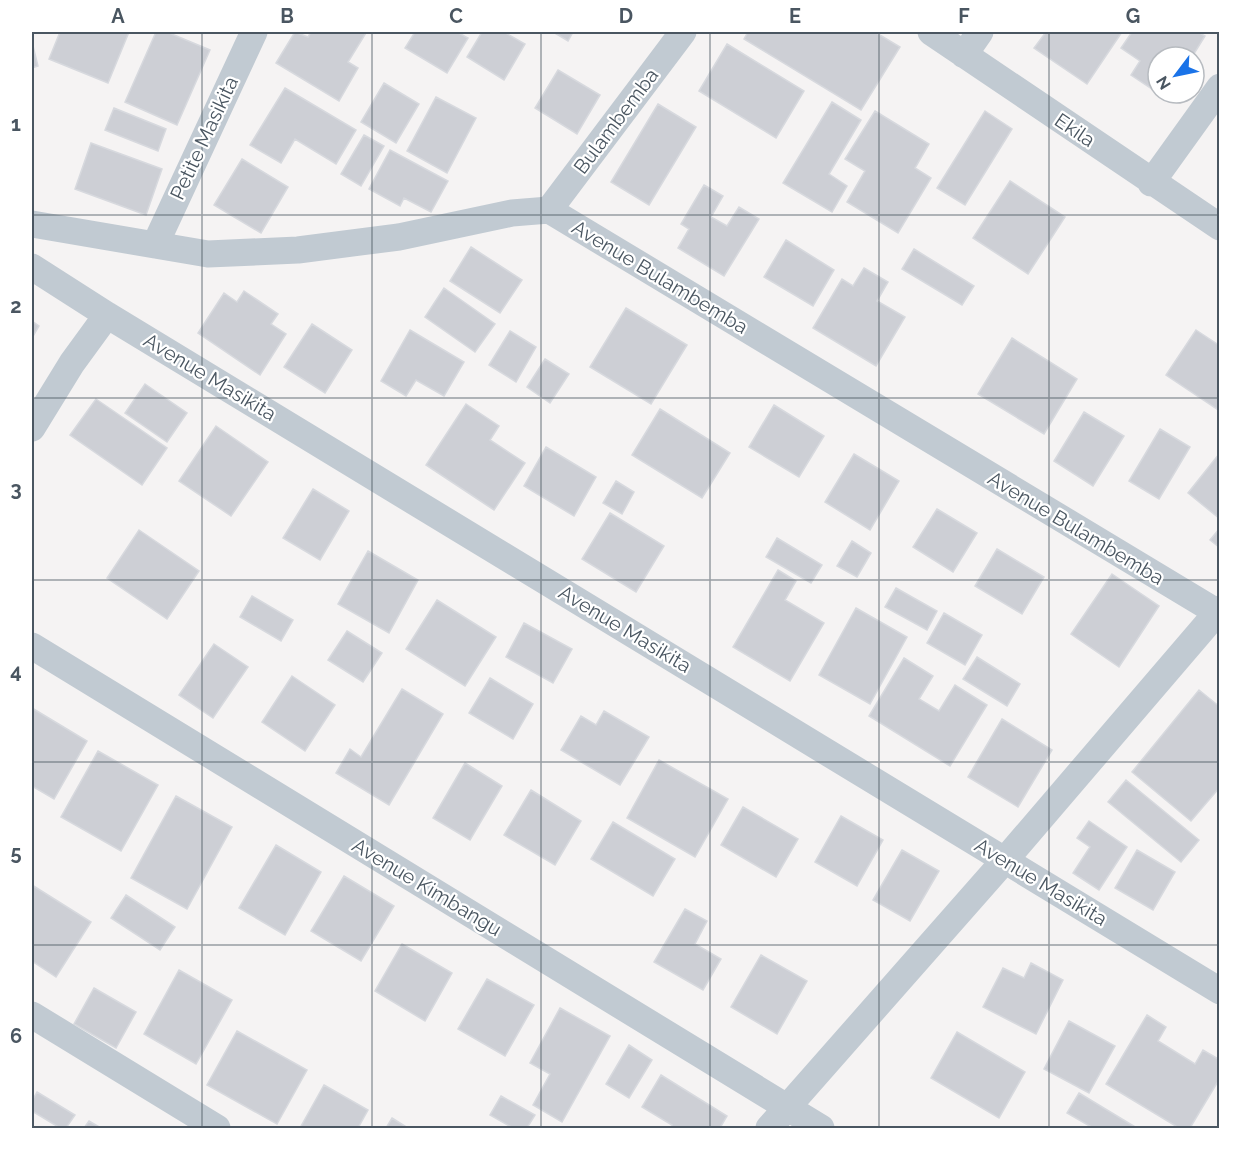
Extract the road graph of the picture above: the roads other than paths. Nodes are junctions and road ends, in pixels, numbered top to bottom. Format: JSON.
{"nodes":[{"id":1,"x":683,"y":32,"type":"edge"},
{"id":2,"x":931,"y":32,"type":"edge"},
{"id":3,"x":980,"y":32,"type":"edge"},
{"id":4,"x":246,"y":34,"type":"edge"},
{"id":5,"x":964,"y":55,"type":"junction"},
{"id":6,"x":1220,"y":87,"type":"edge"},
{"id":7,"x":1152,"y":183,"type":"junction"},
{"id":8,"x":549,"y":210,"type":"junction"},
{"id":9,"x":32,"y":224,"type":"edge"},
{"id":10,"x":1220,"y":227,"type":"edge"},
{"id":11,"x":155,"y":245,"type":"junction"},
{"id":12,"x":32,"y":267,"type":"edge"},
{"id":13,"x":107,"y":315,"type":"junction"},
{"id":14,"x":32,"y":428,"type":"edge"},
{"id":15,"x":1218,"y":612,"type":"edge"},
{"id":16,"x":32,"y":646,"type":"edge"},
{"id":17,"x":1005,"y":860,"type":"junction"},
{"id":18,"x":1220,"y":991,"type":"edge"},
{"id":19,"x":32,"y":1015,"type":"edge"},
{"id":20,"x":787,"y":1107,"type":"junction"},
{"id":21,"x":217,"y":1128,"type":"edge"},
{"id":22,"x":769,"y":1128,"type":"edge"},
{"id":23,"x":822,"y":1128,"type":"edge"}],
"edges":[{"from":1,"to":8,"type":"street","name":"Bulambemba"},
{"from":2,"to":5,"type":"street","name":"Ekila"},
{"from":3,"to":5,"type":"street"},
{"from":4,"to":11,"type":"street","name":"Petite Masikita"},
{"from":5,"to":7,"type":"street","name":"Ekila"},
{"from":6,"to":7,"type":"street"},
{"from":7,"to":10,"type":"street","name":"Ekila"},
{"from":8,"to":11,"type":"street"},
{"from":8,"to":15,"type":"street","name":"Avenue Bulambemba"},
{"from":9,"to":11,"type":"street"},
{"from":12,"to":13,"type":"street","name":"Avenue Masikita"},
{"from":13,"to":14,"type":"street"},
{"from":13,"to":17,"type":"street","name":"Avenue Masikita"},
{"from":15,"to":17,"type":"street"},
{"from":16,"to":20,"type":"street","name":"Avenue Kimbangu"},
{"from":17,"to":18,"type":"street","name":"Avenue Masikita"},
{"from":17,"to":20,"type":"street"},
{"from":19,"to":21,"type":"street"},
{"from":20,"to":22,"type":"street"},
{"from":20,"to":23,"type":"street","name":"Avenue Kimbangu"}]}
